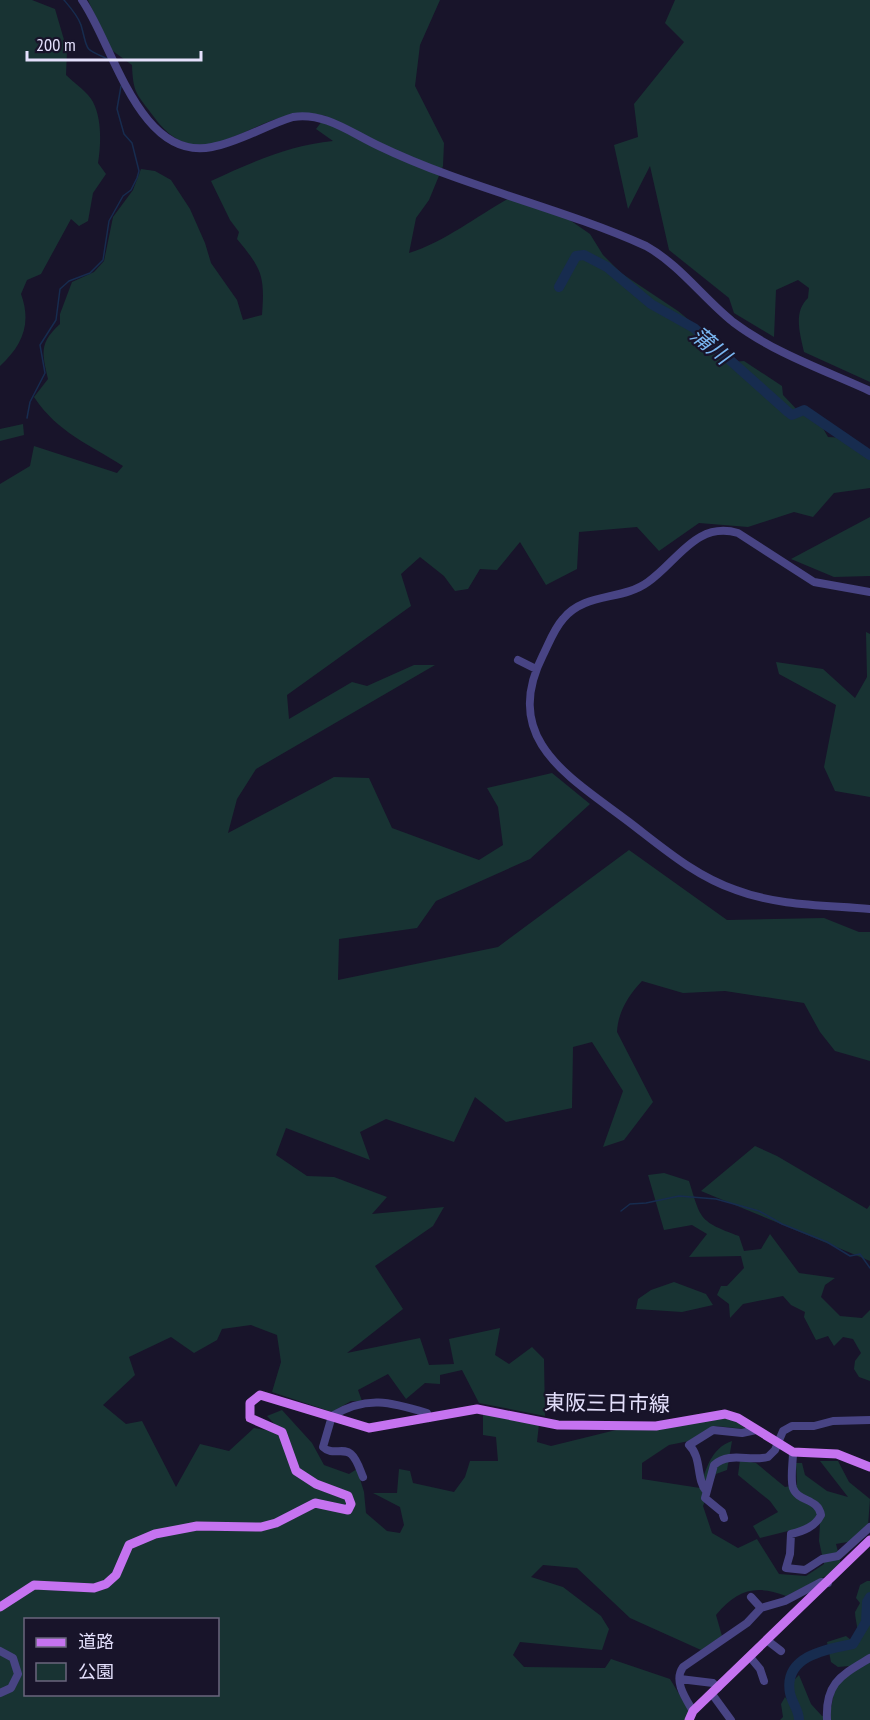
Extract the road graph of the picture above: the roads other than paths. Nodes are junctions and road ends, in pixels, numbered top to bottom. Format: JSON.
{"nodes":[{"id":1,"x":82,"y":0,"type":"edge"},
{"id":2,"x":870,"y":391,"type":"edge"},
{"id":3,"x":870,"y":592,"type":"edge"},
{"id":4,"x":519,"y":660,"type":"dead end"},
{"id":5,"x":536,"y":669,"type":"junction"},
{"id":6,"x":870,"y":909,"type":"edge"},
{"id":7,"x":332,"y":1416,"type":"junction"},
{"id":8,"x":429,"y":1418,"type":"junction"},
{"id":9,"x":870,"y":1420,"type":"edge"},
{"id":10,"x":756,"y":1430,"type":"junction"},
{"id":11,"x":777,"y":1445,"type":"junction"},
{"id":12,"x":793,"y":1452,"type":"junction"},
{"id":13,"x":870,"y":1467,"type":"edge"},
{"id":14,"x":363,"y":1477,"type":"dead end"},
{"id":15,"x":706,"y":1491,"type":"junction"},
{"id":16,"x":724,"y":1518,"type":"dead end"},
{"id":17,"x":870,"y":1527,"type":"edge"},
{"id":18,"x":870,"y":1540,"type":"edge"},
{"id":19,"x":828,"y":1583,"type":"junction"},
{"id":20,"x":751,"y":1597,"type":"dead end"},
{"id":21,"x":0,"y":1607,"type":"edge"},
{"id":22,"x":761,"y":1608,"type":"junction"},
{"id":23,"x":768,"y":1641,"type":"junction"},
{"id":24,"x":0,"y":1651,"type":"edge"},
{"id":25,"x":781,"y":1651,"type":"dead end"},
{"id":26,"x":750,"y":1657,"type":"junction"},
{"id":27,"x":870,"y":1658,"type":"edge"},
{"id":28,"x":680,"y":1679,"type":"junction"},
{"id":29,"x":764,"y":1681,"type":"dead end"},
{"id":30,"x":715,"y":1691,"type":"junction"},
{"id":31,"x":0,"y":1693,"type":"edge"},
{"id":32,"x":691,"y":1716,"type":"edge"},
{"id":33,"x":731,"y":1720,"type":"edge"},
{"id":34,"x":827,"y":1720,"type":"edge"}],
"edges":[{"from":1,"to":2,"type":"street"},
{"from":3,"to":5,"type":"street"},
{"from":4,"to":5,"type":"street"},
{"from":5,"to":6,"type":"street"},
{"from":7,"to":8,"type":"main road","name":"東阪三日市線"},
{"from":7,"to":8,"type":"street"},
{"from":7,"to":14,"type":"street"},
{"from":7,"to":21,"type":"main road","name":"東阪三日市線"},
{"from":8,"to":10,"type":"main road","name":"東阪三日市線"},
{"from":9,"to":11,"type":"street"},
{"from":10,"to":11,"type":"main road","name":"東阪三日市線"},
{"from":10,"to":15,"type":"street"},
{"from":11,"to":12,"type":"main road","name":"東阪三日市線"},
{"from":11,"to":15,"type":"street"},
{"from":12,"to":13,"type":"main road","name":"東阪三日市線"},
{"from":12,"to":17,"type":"street"},
{"from":15,"to":16,"type":"street"},
{"from":18,"to":19,"type":"main road"},
{"from":19,"to":22,"type":"street"},
{"from":19,"to":23,"type":"main road"},
{"from":20,"to":22,"type":"street"},
{"from":22,"to":28,"type":"street"},
{"from":23,"to":25,"type":"street"},
{"from":23,"to":26,"type":"main road"},
{"from":24,"to":31,"type":"street"},
{"from":26,"to":29,"type":"street"},
{"from":26,"to":30,"type":"main road"},
{"from":27,"to":34,"type":"street"},
{"from":28,"to":30,"type":"street"},
{"from":28,"to":32,"type":"street"},
{"from":30,"to":32,"type":"main road"},
{"from":30,"to":33,"type":"street"}]}
